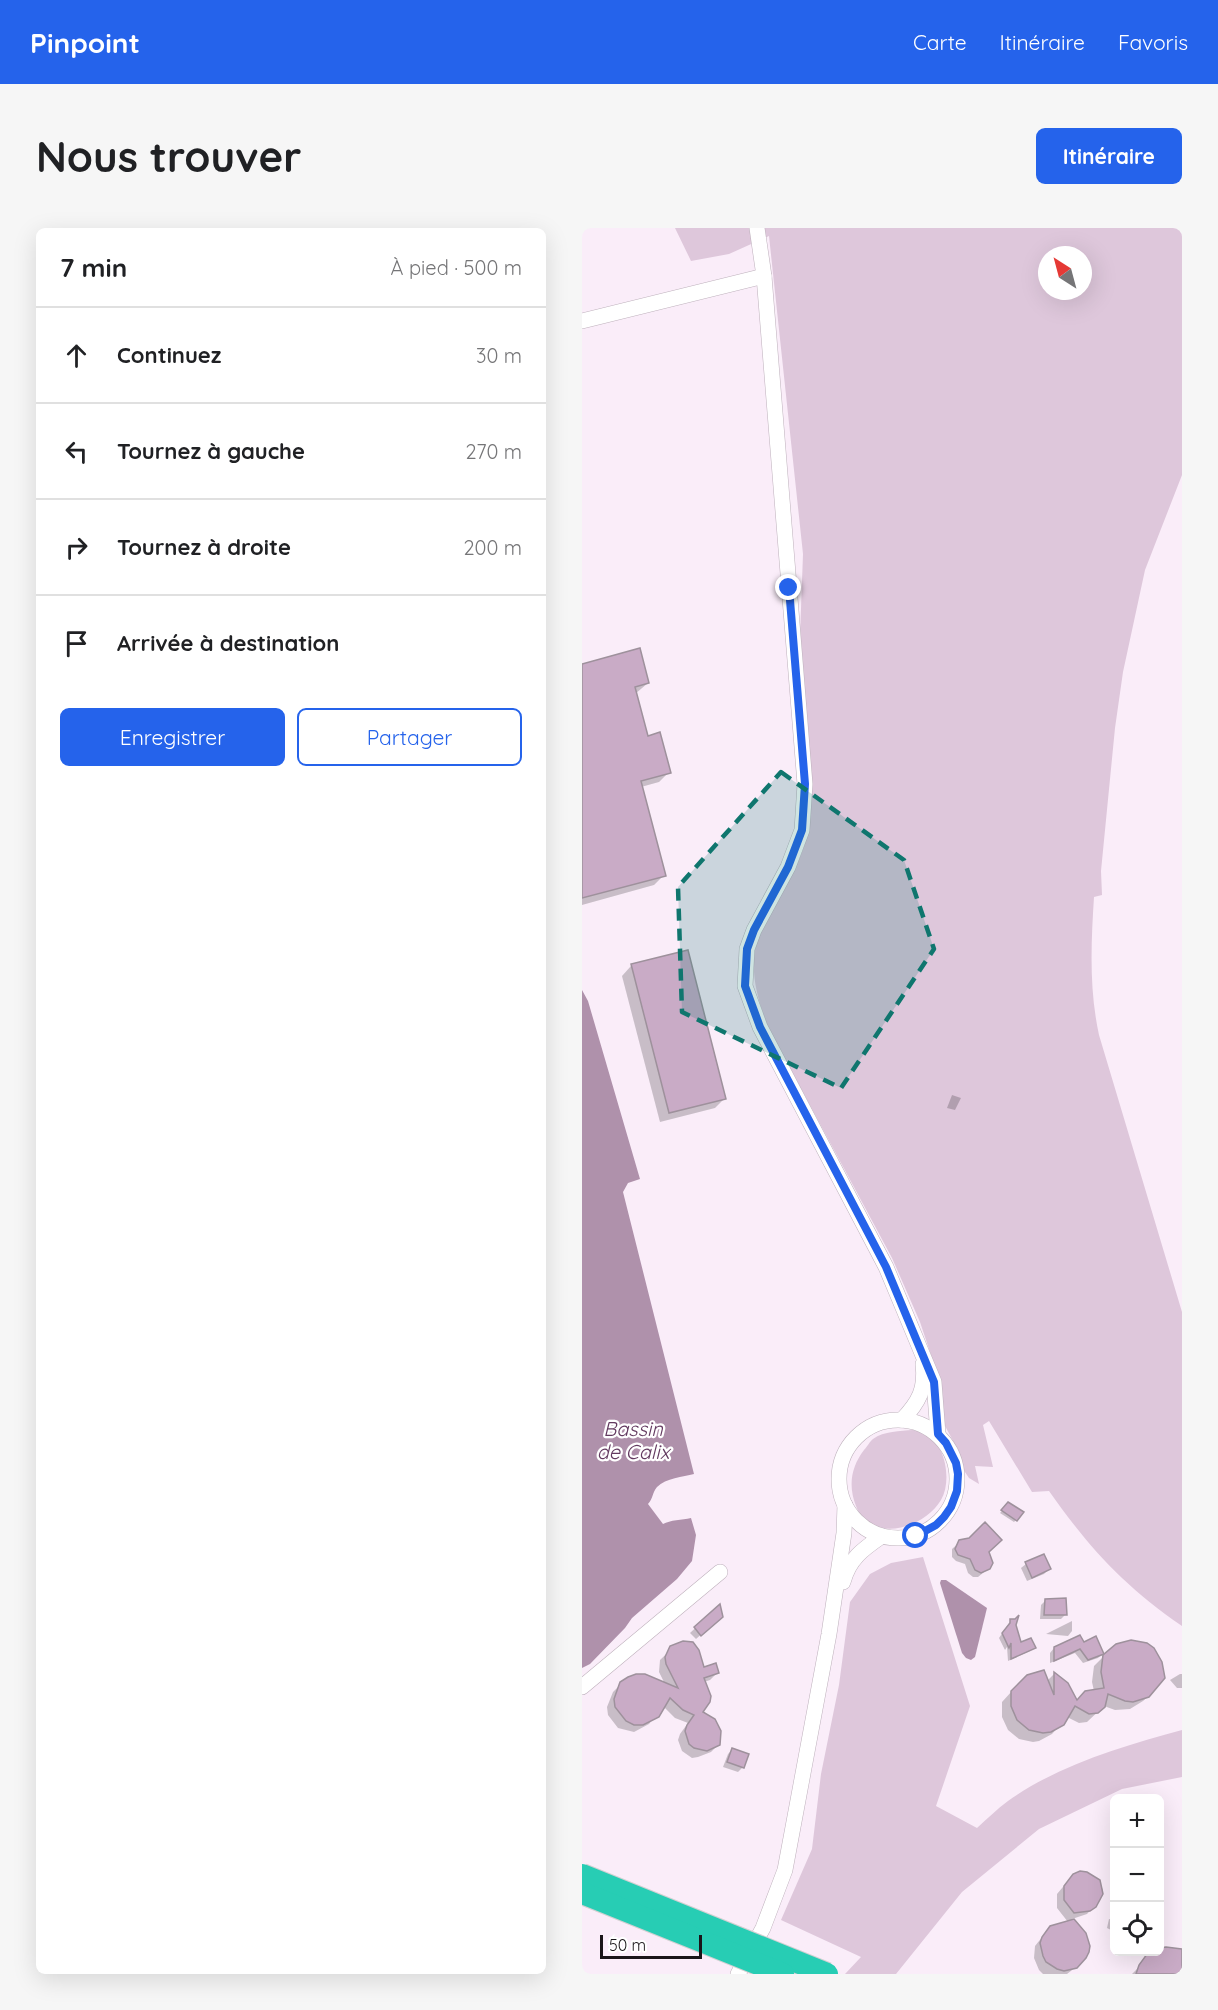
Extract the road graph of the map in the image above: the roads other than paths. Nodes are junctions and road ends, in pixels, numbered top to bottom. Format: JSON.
{"nodes":[{"id":1,"x":757,"y":228,"type":"edge"},
{"id":2,"x":764,"y":276,"type":"junction"},
{"id":3,"x":582,"y":321,"type":"edge"},
{"id":4,"x":922,"y":1352,"type":"junction"},
{"id":5,"x":902,"y":1420,"type":"junction"},
{"id":6,"x":938,"y":1434,"type":"junction"},
{"id":7,"x":845,"y":1505,"type":"junction"},
{"id":8,"x":882,"y":1536,"type":"junction"},
{"id":9,"x":720,"y":1572,"type":"dead end"},
{"id":10,"x":829,"y":1634,"type":"junction"},
{"id":11,"x":582,"y":1687,"type":"edge"},
{"id":12,"x":582,"y":1875,"type":"edge"},
{"id":13,"x":582,"y":1893,"type":"edge"},
{"id":14,"x":738,"y":1974,"type":"edge"},
{"id":15,"x":783,"y":1974,"type":"edge"},
{"id":16,"x":827,"y":1974,"type":"edge"}],
"edges":[{"from":1,"to":2,"type":"street"},
{"from":2,"to":3,"type":"street"},
{"from":2,"to":4,"type":"street"},
{"from":4,"to":5,"type":"street"},
{"from":4,"to":6,"type":"street"},
{"from":5,"to":6,"type":"street"},
{"from":5,"to":7,"type":"street"},
{"from":6,"to":8,"type":"street"},
{"from":7,"to":8,"type":"street"},
{"from":7,"to":10,"type":"street"},
{"from":8,"to":10,"type":"street"},
{"from":9,"to":11,"type":"street"},
{"from":10,"to":14,"type":"street"},
{"from":12,"to":16,"type":"highway","bridge":true},
{"from":13,"to":15,"type":"highway","bridge":true}]}
